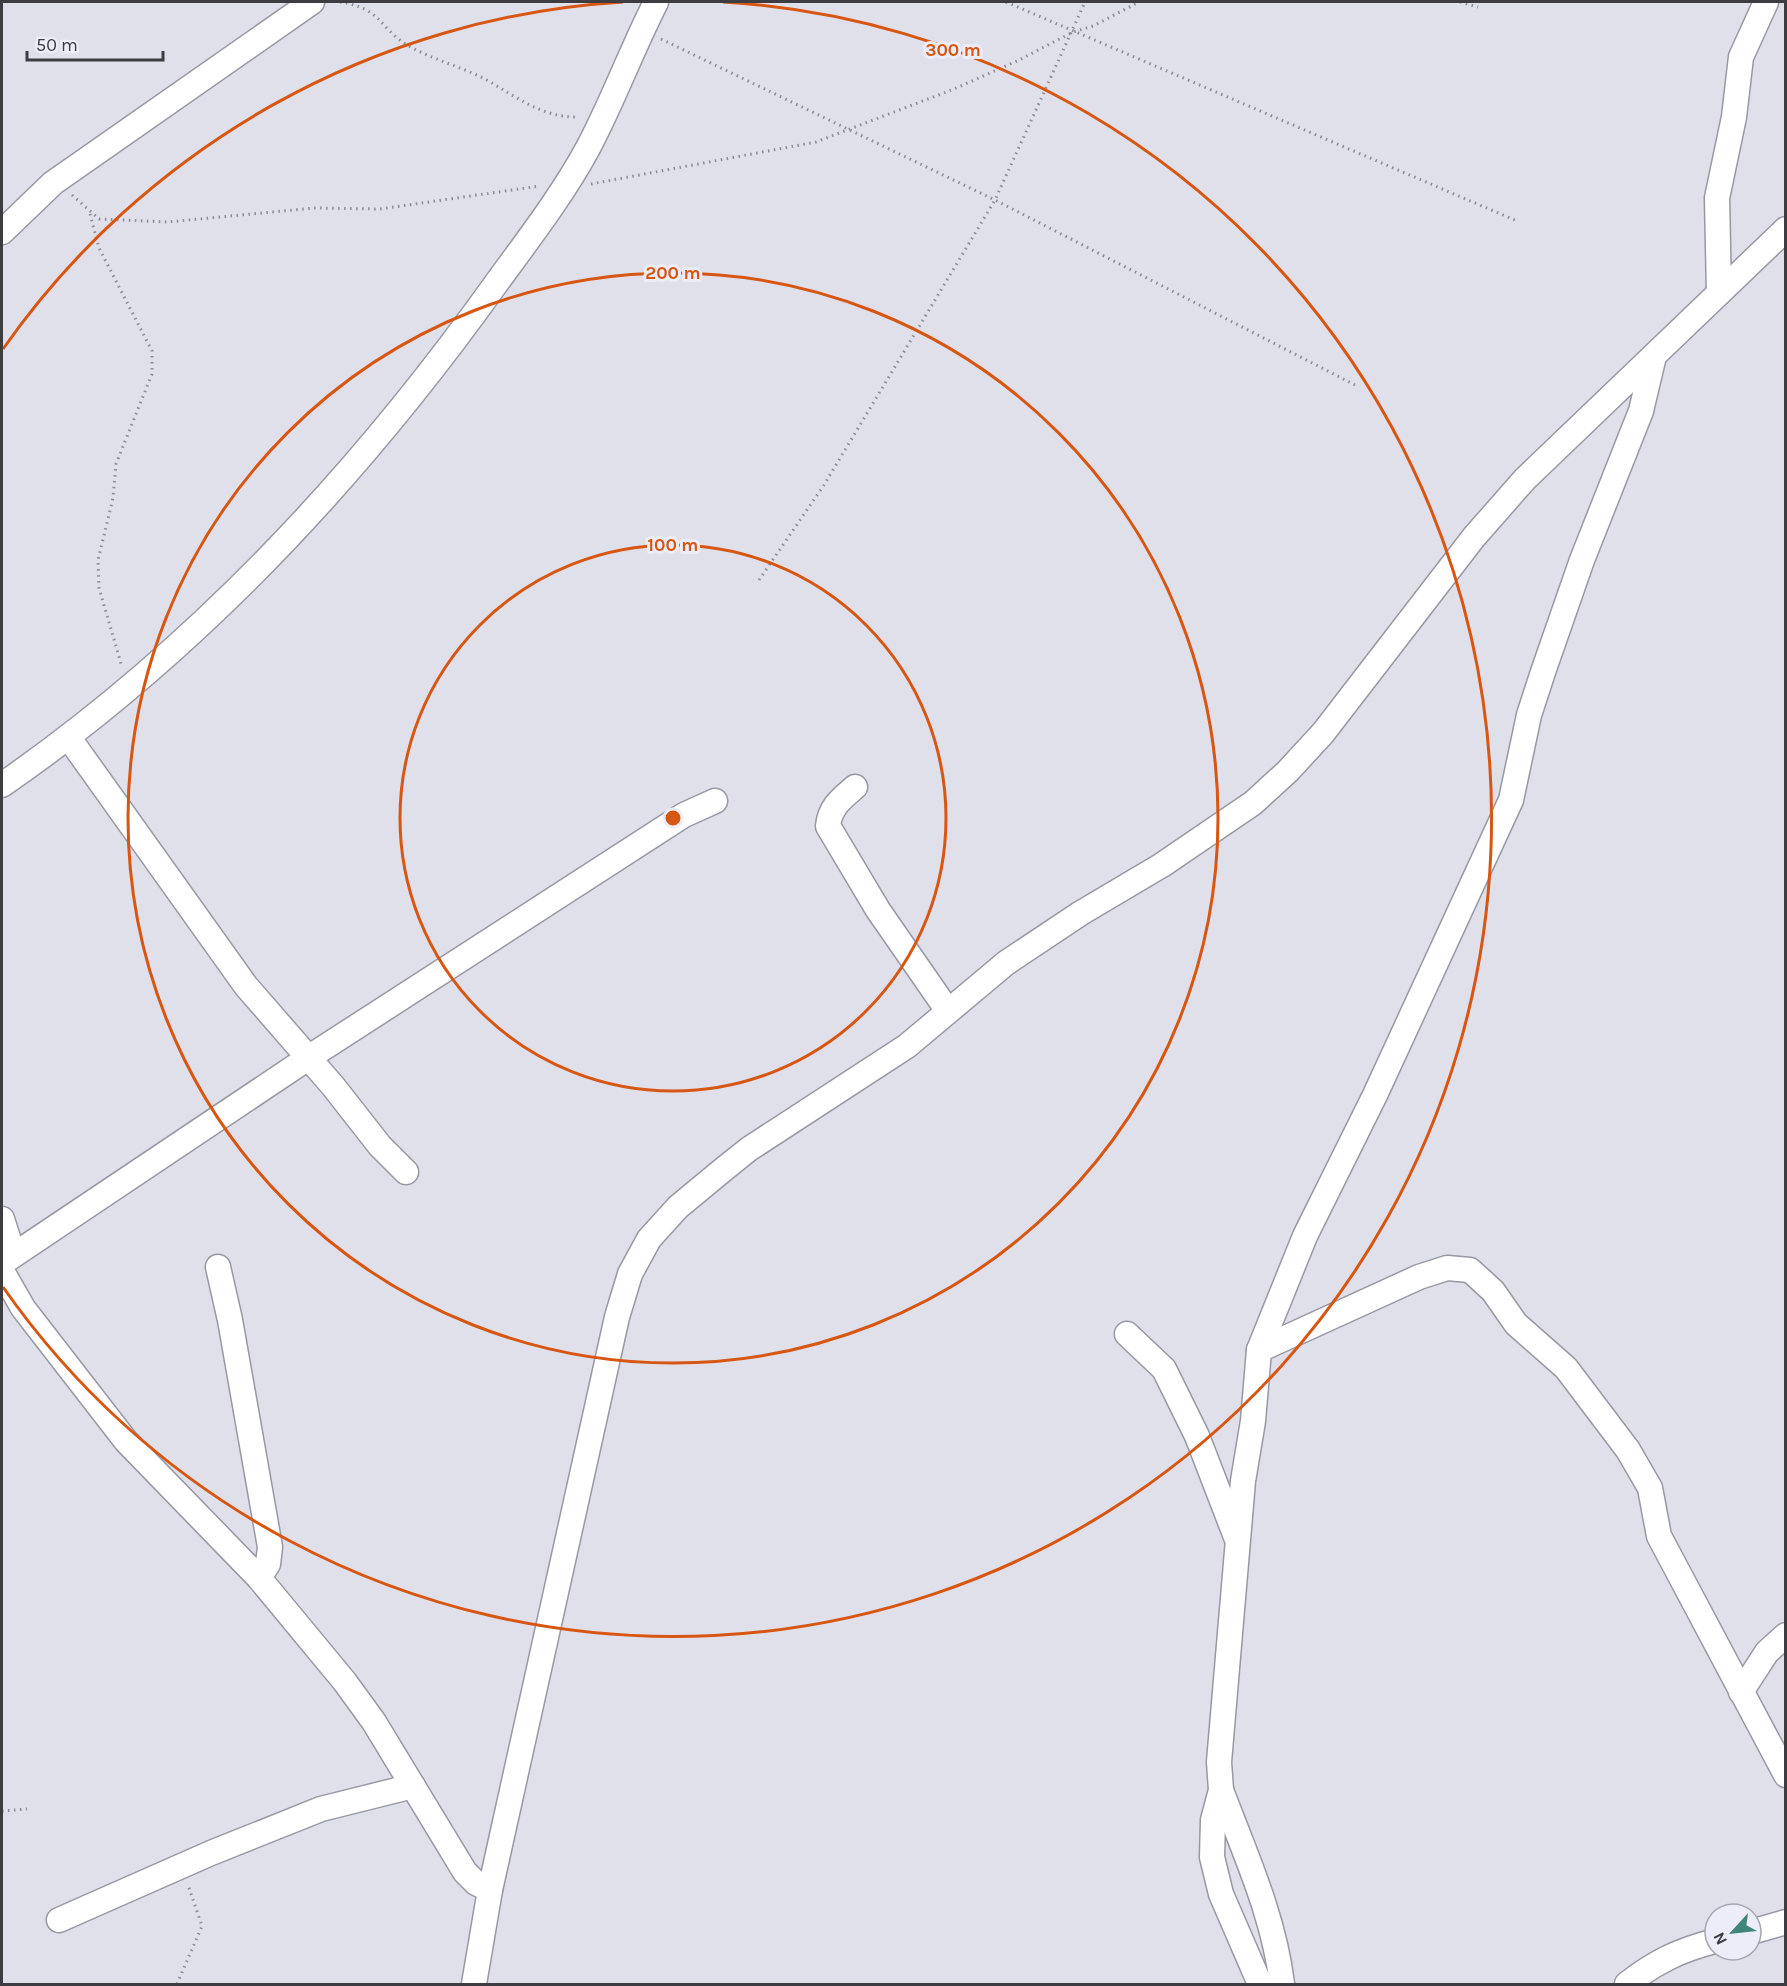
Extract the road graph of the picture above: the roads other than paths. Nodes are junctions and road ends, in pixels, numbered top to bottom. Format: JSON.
{"nodes":[{"id":1,"x":312,"y":2,"type":"edge"},
{"id":2,"x":656,"y":2,"type":"edge"},
{"id":3,"x":1766,"y":2,"type":"edge"},
{"id":4,"x":1785,"y":229,"type":"edge"},
{"id":5,"x":2,"y":232,"type":"edge"},
{"id":6,"x":1719,"y":292,"type":"junction"},
{"id":7,"x":1654,"y":356,"type":"junction"},
{"id":8,"x":69,"y":738,"type":"junction"},
{"id":9,"x":2,"y":785,"type":"edge"},
{"id":10,"x":855,"y":787,"type":"dead end"},
{"id":11,"x":715,"y":801,"type":"dead end"},
{"id":12,"x":948,"y":1011,"type":"junction"},
{"id":13,"x":308,"y":1058,"type":"junction"},
{"id":14,"x":406,"y":1172,"type":"dead end"},
{"id":15,"x":2,"y":1219,"type":"edge"},
{"id":16,"x":2,"y":1261,"type":"edge"},
{"id":17,"x":218,"y":1267,"type":"dead end"},
{"id":18,"x":2,"y":1271,"type":"edge"},
{"id":19,"x":1127,"y":1334,"type":"dead end"},
{"id":20,"x":1259,"y":1350,"type":"junction"},
{"id":21,"x":1238,"y":1542,"type":"junction"},
{"id":22,"x":259,"y":1578,"type":"junction"},
{"id":23,"x":1785,"y":1635,"type":"edge"},
{"id":24,"x":1741,"y":1692,"type":"junction"},
{"id":25,"x":1785,"y":1775,"type":"edge"},
{"id":26,"x":413,"y":1786,"type":"junction"},
{"id":27,"x":1221,"y":1790,"type":"junction"},
{"id":28,"x":490,"y":1890,"type":"junction"},
{"id":29,"x":59,"y":1920,"type":"dead end"},
{"id":30,"x":1785,"y":1922,"type":"edge"},
{"id":31,"x":1763,"y":1928,"type":"edge"},
{"id":32,"x":1703,"y":1944,"type":"edge"},
{"id":33,"x":474,"y":1984,"type":"edge"},
{"id":34,"x":1260,"y":1984,"type":"edge"},
{"id":35,"x":1282,"y":1984,"type":"edge"},
{"id":36,"x":1627,"y":1984,"type":"edge"}],
"edges":[{"from":1,"to":5,"type":"street"},
{"from":2,"to":8,"type":"street"},
{"from":3,"to":6,"type":"street"},
{"from":4,"to":6,"type":"street"},
{"from":6,"to":7,"type":"street"},
{"from":7,"to":12,"type":"street"},
{"from":7,"to":20,"type":"street"},
{"from":8,"to":9,"type":"street"},
{"from":8,"to":13,"type":"street"},
{"from":10,"to":12,"type":"street"},
{"from":11,"to":13,"type":"street"},
{"from":12,"to":28,"type":"street"},
{"from":13,"to":14,"type":"street"},
{"from":13,"to":16,"type":"street"},
{"from":15,"to":16,"type":"street"},
{"from":17,"to":22,"type":"street"},
{"from":18,"to":22,"type":"street"},
{"from":19,"to":21,"type":"street"},
{"from":20,"to":21,"type":"street"},
{"from":20,"to":24,"type":"street"},
{"from":21,"to":27,"type":"street"},
{"from":22,"to":26,"type":"street"},
{"from":23,"to":24,"type":"street"},
{"from":24,"to":25,"type":"street"},
{"from":26,"to":28,"type":"street"},
{"from":26,"to":29,"type":"street"},
{"from":27,"to":34,"type":"street"},
{"from":27,"to":35,"type":"street"},
{"from":28,"to":33,"type":"street"},
{"from":30,"to":31,"type":"street"},
{"from":32,"to":36,"type":"street"}]}
